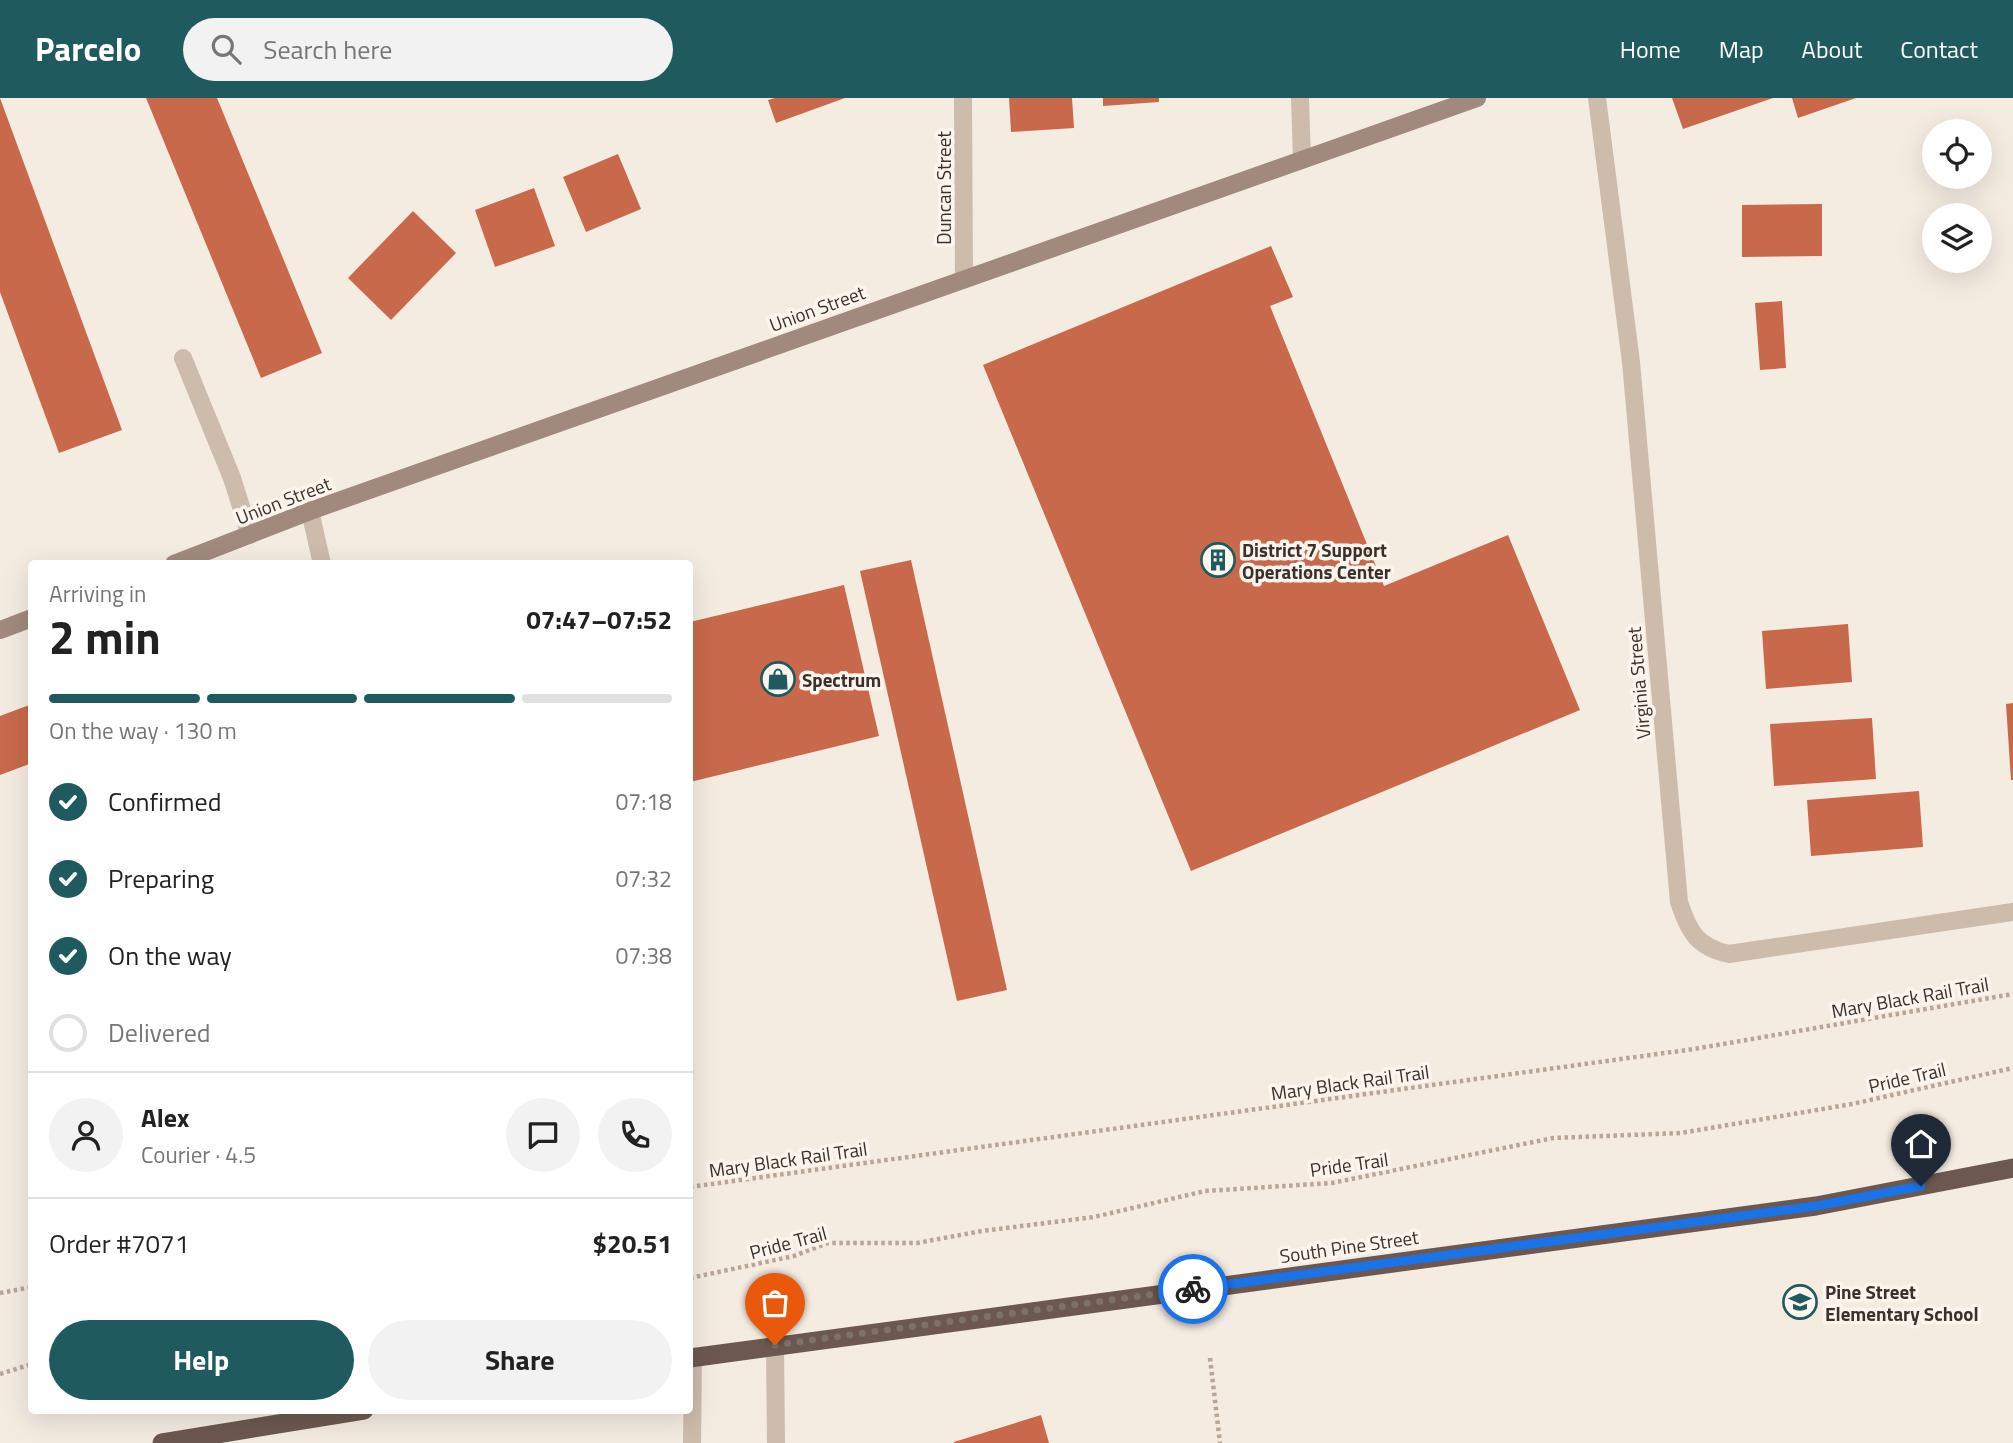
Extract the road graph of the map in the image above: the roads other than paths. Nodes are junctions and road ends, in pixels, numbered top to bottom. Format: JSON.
{"nodes":[{"id":1,"x":963,"y":98,"type":"edge"},
{"id":2,"x":1300,"y":98,"type":"edge"},
{"id":3,"x":1477,"y":98,"type":"edge"},
{"id":4,"x":1597,"y":98,"type":"edge"},
{"id":5,"x":1302,"y":160,"type":"junction"},
{"id":6,"x":964,"y":278,"type":"junction"},
{"id":7,"x":183,"y":358,"type":"dead end"},
{"id":8,"x":310,"y":511,"type":"junction"},
{"id":9,"x":250,"y":535,"type":"junction"},
{"id":10,"x":184,"y":560,"type":"edge"},
{"id":11,"x":321,"y":560,"type":"edge"},
{"id":12,"x":28,"y":620,"type":"edge"},
{"id":13,"x":0,"y":630,"type":"edge"},
{"id":14,"x":2013,"y":912,"type":"edge"},
{"id":15,"x":2013,"y":1168,"type":"edge"},
{"id":16,"x":775,"y":1345,"type":"junction"},
{"id":17,"x":693,"y":1358,"type":"edge"},
{"id":18,"x":340,"y":1414,"type":"edge"},
{"id":19,"x":692,"y":1414,"type":"edge"},
{"id":20,"x":162,"y":1443,"type":"edge"},
{"id":21,"x":692,"y":1443,"type":"edge"},
{"id":22,"x":776,"y":1443,"type":"edge"}],
"edges":[{"from":1,"to":6,"type":"street","name":"Duncan Street"},
{"from":2,"to":5,"type":"street"},
{"from":3,"to":5,"type":"main road","name":"Union Street"},
{"from":4,"to":14,"type":"street","name":"Virginia Street"},
{"from":5,"to":6,"type":"main road","name":"Union Street"},
{"from":6,"to":8,"type":"main road","name":"Union Street"},
{"from":7,"to":9,"type":"street"},
{"from":8,"to":9,"type":"main road","name":"Union Street"},
{"from":8,"to":11,"type":"street"},
{"from":9,"to":10,"type":"main road","name":"Union Street"},
{"from":12,"to":13,"type":"main road"},
{"from":15,"to":16,"type":"highway","name":"South Pine Street"},
{"from":16,"to":17,"type":"highway","name":"South Pine Street"},
{"from":16,"to":22,"type":"street"},
{"from":18,"to":20,"type":"highway"},
{"from":19,"to":21,"type":"street"}]}
